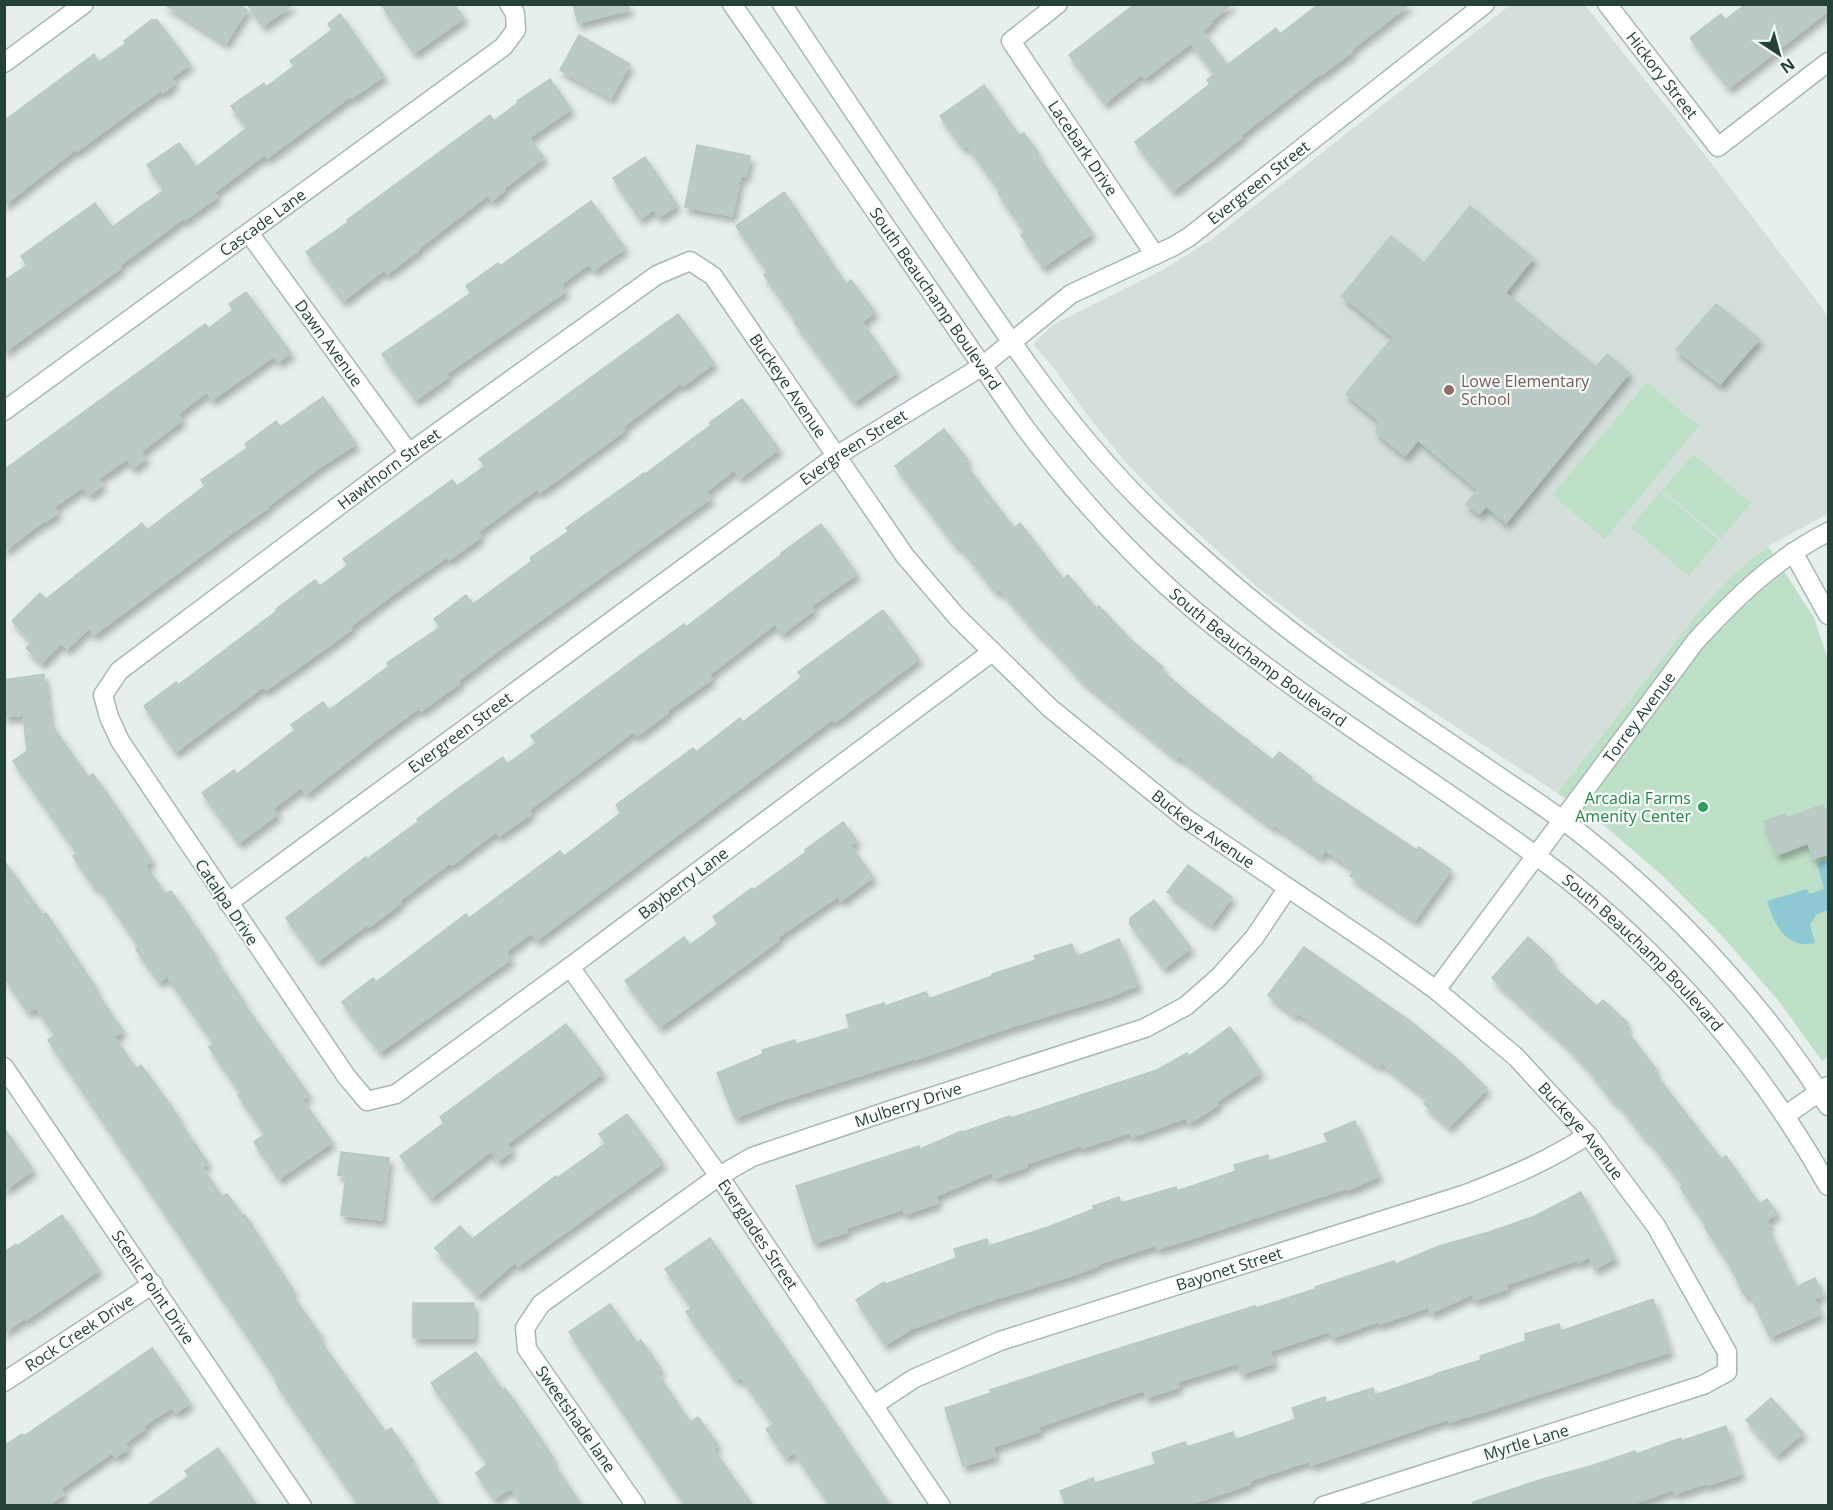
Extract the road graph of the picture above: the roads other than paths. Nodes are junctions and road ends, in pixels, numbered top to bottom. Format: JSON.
{"nodes":[{"id":1,"x":84,"y":4,"type":"edge"},
{"id":2,"x":509,"y":4,"type":"edge"},
{"id":3,"x":732,"y":4,"type":"edge"},
{"id":4,"x":782,"y":4,"type":"edge"},
{"id":5,"x":1058,"y":4,"type":"edge"},
{"id":6,"x":1485,"y":4,"type":"edge"},
{"id":7,"x":1607,"y":4,"type":"edge"},
{"id":8,"x":1828,"y":62,"type":"edge"},
{"id":9,"x":4,"y":63,"type":"edge"},
{"id":10,"x":249,"y":233,"type":"junction"},
{"id":11,"x":1155,"y":255,"type":"junction"},
{"id":12,"x":690,"y":261,"type":"joint"},
{"id":13,"x":1012,"y":343,"type":"junction"},
{"id":14,"x":981,"y":367,"type":"junction"},
{"id":15,"x":4,"y":411,"type":"edge"},
{"id":16,"x":409,"y":453,"type":"junction"},
{"id":17,"x":836,"y":456,"type":"junction"},
{"id":18,"x":1828,"y":532,"type":"edge"},
{"id":19,"x":1793,"y":552,"type":"junction"},
{"id":20,"x":1828,"y":615,"type":"edge"},
{"id":21,"x":992,"y":652,"type":"junction"},
{"id":22,"x":103,"y":695,"type":"joint"},
{"id":23,"x":1563,"y":821,"type":"junction"},
{"id":24,"x":1538,"y":856,"type":"junction"},
{"id":25,"x":1287,"y":889,"type":"junction"},
{"id":26,"x":228,"y":903,"type":"junction"},
{"id":27,"x":570,"y":967,"type":"junction"},
{"id":28,"x":1436,"y":990,"type":"junction"},
{"id":29,"x":4,"y":1067,"type":"edge"},
{"id":30,"x":1826,"y":1095,"type":"edge"},
{"id":31,"x":367,"y":1101,"type":"joint"},
{"id":32,"x":1786,"y":1115,"type":"junction"},
{"id":33,"x":1588,"y":1135,"type":"junction"},
{"id":34,"x":719,"y":1176,"type":"junction"},
{"id":35,"x":1828,"y":1186,"type":"edge"},
{"id":36,"x":153,"y":1284,"type":"junction"},
{"id":37,"x":525,"y":1328,"type":"joint"},
{"id":38,"x":1727,"y":1372,"type":"joint"},
{"id":39,"x":4,"y":1382,"type":"edge"},
{"id":40,"x":874,"y":1405,"type":"junction"},
{"id":41,"x":302,"y":1506,"type":"edge"},
{"id":42,"x":636,"y":1506,"type":"edge"},
{"id":43,"x":940,"y":1506,"type":"edge"},
{"id":44,"x":1323,"y":1506,"type":"edge"}],
"edges":[{"from":1,"to":9,"type":"street"},
{"from":2,"to":10,"type":"street","name":"Cascade Lane"},
{"from":3,"to":14,"type":"street","name":"South Beauchamp Boulevard"},
{"from":4,"to":13,"type":"street"},
{"from":5,"to":11,"type":"street","name":"Lacebark Drive"},
{"from":6,"to":11,"type":"street","name":"Evergreen Street"},
{"from":7,"to":8,"type":"street","name":"Hickory Street"},
{"from":10,"to":15,"type":"street","name":"Cascade Lane"},
{"from":10,"to":16,"type":"street","name":"Dawn Avenue"},
{"from":11,"to":13,"type":"street","name":"Evergreen Street"},
{"from":12,"to":16,"type":"street","name":"Hawthorn Street"},
{"from":12,"to":17,"type":"street","name":"Buckeye Avenue"},
{"from":13,"to":14,"type":"street","name":"Evergreen Street"},
{"from":13,"to":23,"type":"street"},
{"from":14,"to":17,"type":"street","name":"Evergreen Street"},
{"from":14,"to":24,"type":"street","name":"South Beauchamp Boulevard"},
{"from":16,"to":22,"type":"street","name":"Hawthorn Street"},
{"from":17,"to":21,"type":"street","name":"Buckeye Avenue"},
{"from":17,"to":26,"type":"street","name":"Evergreen Street"},
{"from":18,"to":19,"type":"street","name":"Torrey Avenue"},
{"from":19,"to":20,"type":"street"},
{"from":19,"to":23,"type":"street","name":"Torrey Avenue"},
{"from":21,"to":25,"type":"street","name":"Buckeye Avenue"},
{"from":21,"to":27,"type":"street","name":"Bayberry Lane"},
{"from":22,"to":26,"type":"street","name":"Catalpa Drive"},
{"from":23,"to":24,"type":"street","name":"Torrey Avenue"},
{"from":23,"to":30,"type":"street"},
{"from":24,"to":28,"type":"street","name":"Torrey Avenue"},
{"from":24,"to":32,"type":"street","name":"South Beauchamp Boulevard"},
{"from":25,"to":28,"type":"street","name":"Buckeye Avenue"},
{"from":25,"to":34,"type":"street","name":"Mulberry Drive"},
{"from":26,"to":31,"type":"street","name":"Catalpa Drive"},
{"from":27,"to":31,"type":"street","name":"Bayberry Lane"},
{"from":27,"to":34,"type":"street","name":"Everglades Street"},
{"from":28,"to":33,"type":"street","name":"Buckeye Avenue"},
{"from":29,"to":36,"type":"street","name":"Scenic Point Drive"},
{"from":30,"to":32,"type":"street"},
{"from":32,"to":35,"type":"street","name":"South Beauchamp Boulevard"},
{"from":33,"to":38,"type":"street","name":"Buckeye Avenue"},
{"from":33,"to":40,"type":"street","name":"Bayonet Street"},
{"from":34,"to":37,"type":"street","name":"Mulberry Drive"},
{"from":34,"to":40,"type":"street","name":"Everglades Street"},
{"from":36,"to":39,"type":"street","name":"Rock Creek Drive"},
{"from":36,"to":41,"type":"street","name":"Scenic Point Drive"},
{"from":37,"to":42,"type":"street","name":"Sweetshade lane"},
{"from":38,"to":44,"type":"street","name":"Myrtle Lane"},
{"from":40,"to":43,"type":"street","name":"Everglades Street"}]}
